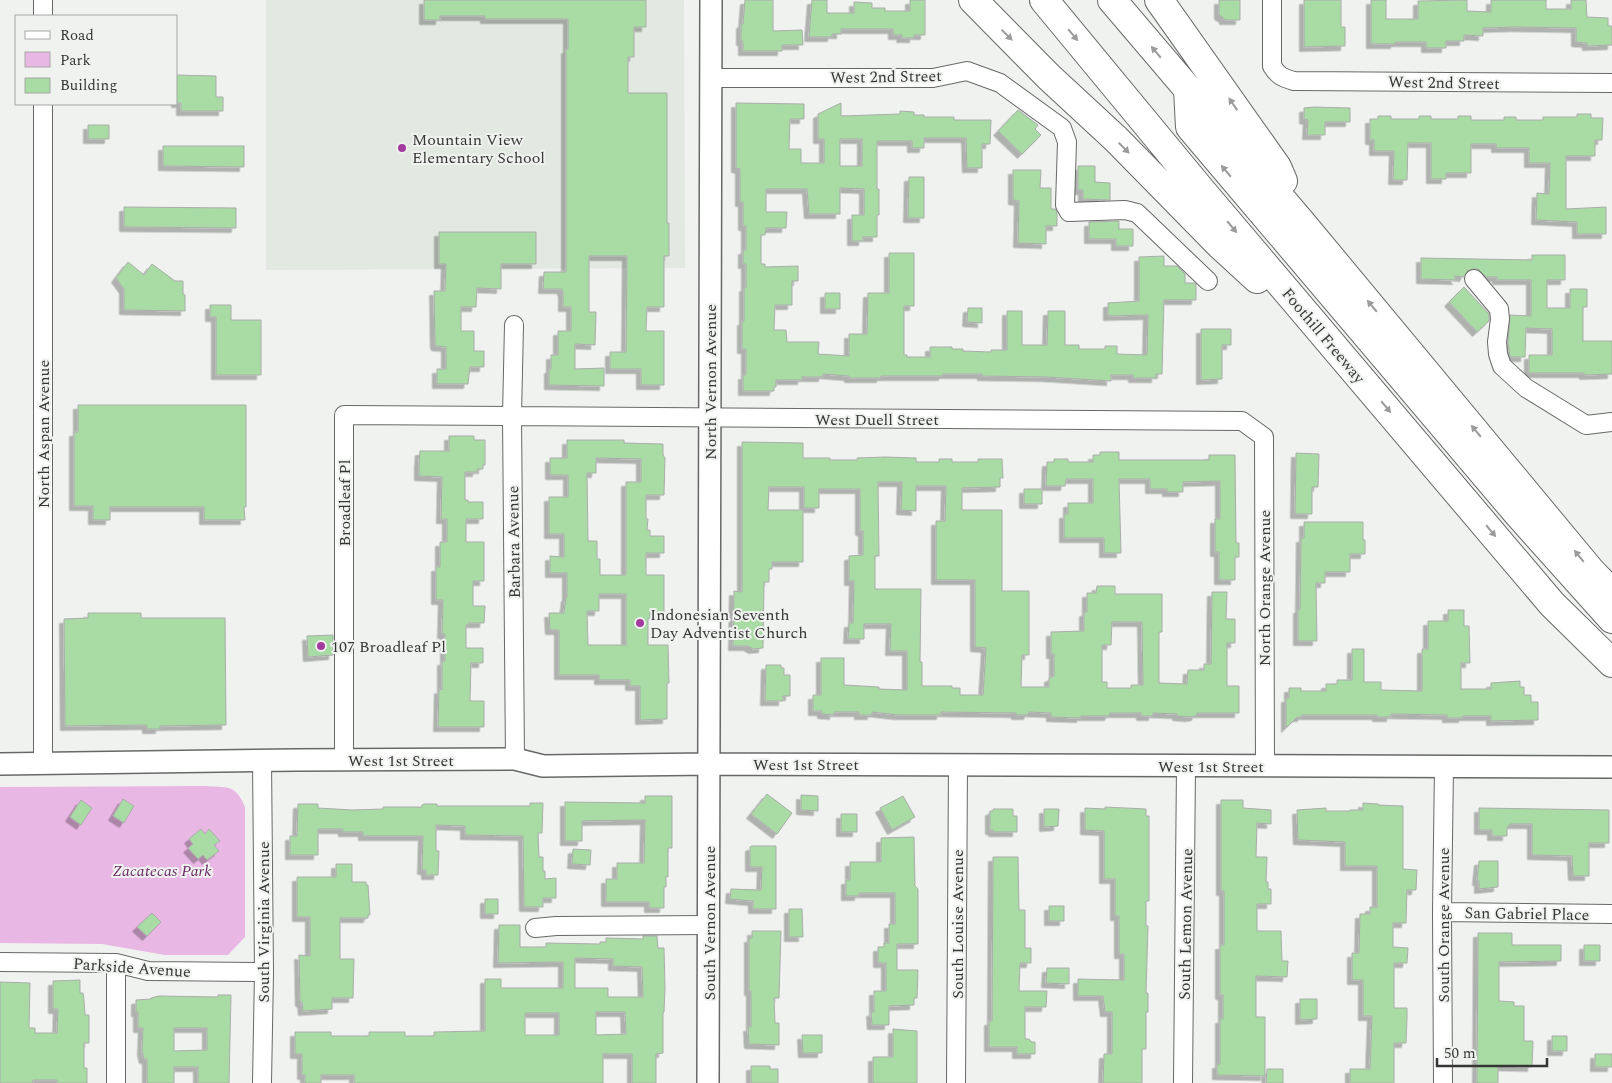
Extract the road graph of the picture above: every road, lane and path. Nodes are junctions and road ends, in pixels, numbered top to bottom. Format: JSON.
{"nodes":[{"id":1,"x":43,"y":0,"type":"edge"},
{"id":2,"x":710,"y":0,"type":"edge"},
{"id":3,"x":973,"y":0,"type":"edge"},
{"id":4,"x":1044,"y":0,"type":"edge"},
{"id":5,"x":1112,"y":0,"type":"edge"},
{"id":6,"x":1159,"y":0,"type":"edge"},
{"id":7,"x":1272,"y":0,"type":"edge"},
{"id":8,"x":43,"y":15,"type":"edge"},
{"id":9,"x":711,"y":78,"type":"junction"},
{"id":10,"x":1612,"y":83,"type":"edge"},
{"id":11,"x":1188,"y":89,"type":"junction"},
{"id":12,"x":43,"y":105,"type":"edge"},
{"id":13,"x":1201,"y":190,"type":"junction"},
{"id":14,"x":1301,"y":222,"type":"junction"},
{"id":15,"x":1474,"y":279,"type":"dead end"},
{"id":16,"x":1208,"y":281,"type":"dead end"},
{"id":17,"x":514,"y":325,"type":"dead end"},
{"id":18,"x":1354,"y":370,"type":"junction"},
{"id":19,"x":512,"y":416,"type":"junction"},
{"id":20,"x":709,"y":417,"type":"junction"},
{"id":21,"x":1242,"y":421,"type":"joint"},
{"id":22,"x":1612,"y":422,"type":"edge"},
{"id":23,"x":1612,"y":593,"type":"edge"},
{"id":24,"x":1612,"y":619,"type":"edge"},
{"id":25,"x":1612,"y":636,"type":"edge"},
{"id":26,"x":1612,"y":663,"type":"edge"},
{"id":27,"x":515,"y":759,"type":"junction"},
{"id":28,"x":262,"y":760,"type":"junction"},
{"id":29,"x":344,"y":760,"type":"junction"},
{"id":30,"x":0,"y":764,"type":"edge"},
{"id":31,"x":43,"y":764,"type":"junction"},
{"id":32,"x":710,"y":764,"type":"junction"},
{"id":33,"x":958,"y":765,"type":"junction"},
{"id":34,"x":1186,"y":766,"type":"junction"},
{"id":35,"x":1265,"y":766,"type":"junction"},
{"id":36,"x":1444,"y":766,"type":"junction"},
{"id":37,"x":1612,"y":767,"type":"edge"},
{"id":38,"x":1442,"y":912,"type":"junction"},
{"id":39,"x":1612,"y":914,"type":"edge"},
{"id":40,"x":709,"y":926,"type":"junction"},
{"id":41,"x":535,"y":928,"type":"dead end"},
{"id":42,"x":0,"y":962,"type":"edge"},
{"id":43,"x":116,"y":962,"type":"junction"},
{"id":44,"x":264,"y":972,"type":"junction"},
{"id":45,"x":116,"y":1083,"type":"edge"},
{"id":46,"x":262,"y":1083,"type":"edge"},
{"id":47,"x":708,"y":1083,"type":"edge"},
{"id":48,"x":956,"y":1083,"type":"edge"},
{"id":49,"x":1183,"y":1083,"type":"edge"},
{"id":50,"x":1443,"y":1083,"type":"edge"}],
"edges":[{"from":1,"to":8,"type":"street"},
{"from":2,"to":9,"type":"street","name":"North Vernon Avenue"},
{"from":3,"to":18,"type":"highway","one_way":true},
{"from":4,"to":13,"type":"highway","name":"Foothill Freeway","one_way":true},
{"from":11,"to":5,"type":"highway","one_way":true},
{"from":14,"to":6,"type":"highway","one_way":true},
{"from":7,"to":10,"type":"street","name":"West 2nd Street"},
{"from":9,"to":16,"type":"street","name":"West 2nd Street"},
{"from":9,"to":20,"type":"street","name":"North Vernon Avenue"},
{"from":11,"to":14,"type":"highway"},
{"from":24,"to":11,"type":"highway","one_way":true},
{"from":12,"to":31,"type":"street","name":"North Aspan Avenue"},
{"from":13,"to":18,"type":"highway","name":"Foothill Freeway","one_way":true},
{"from":13,"to":25,"type":"highway"},
{"from":23,"to":14,"type":"highway","one_way":true},
{"from":15,"to":22,"type":"street"},
{"from":17,"to":19,"type":"street","name":"Barbara Avenue"},
{"from":18,"to":26,"type":"highway","name":"Foothill Freeway","one_way":true},
{"from":19,"to":20,"type":"street","name":"West Duell Street"},
{"from":19,"to":27,"type":"street","name":"Barbara Avenue"},
{"from":19,"to":29,"type":"street","name":"Broadleaf Pl"},
{"from":20,"to":21,"type":"street","name":"West Duell Street"},
{"from":20,"to":32,"type":"street","name":"North Vernon Avenue"},
{"from":21,"to":35,"type":"street","name":"North Orange Avenue"},
{"from":27,"to":29,"type":"street","name":"West 1st Street"},
{"from":27,"to":32,"type":"street","name":"West 1st Street"},
{"from":28,"to":29,"type":"street","name":"West 1st Street"},
{"from":28,"to":31,"type":"street","name":"West 1st Street"},
{"from":28,"to":44,"type":"street","name":"South Virginia Avenue"},
{"from":30,"to":31,"type":"street","name":"West 1st Street"},
{"from":32,"to":33,"type":"street","name":"West 1st Street"},
{"from":32,"to":40,"type":"street","name":"South Vernon Avenue"},
{"from":33,"to":34,"type":"street","name":"West 1st Street"},
{"from":33,"to":48,"type":"street","name":"South Louise Avenue"},
{"from":34,"to":35,"type":"street","name":"West 1st Street"},
{"from":34,"to":49,"type":"street","name":"South Lemon Avenue"},
{"from":35,"to":36,"type":"street","name":"West 1st Street"},
{"from":36,"to":37,"type":"street","name":"West 1st Street"},
{"from":36,"to":38,"type":"street","name":"South Orange Avenue"},
{"from":38,"to":39,"type":"street","name":"San Gabriel Place"},
{"from":38,"to":50,"type":"street","name":"South Orange Avenue"},
{"from":40,"to":41,"type":"street"},
{"from":40,"to":47,"type":"street","name":"South Vernon Avenue"},
{"from":42,"to":43,"type":"street","name":"Parkside Avenue"},
{"from":43,"to":44,"type":"street","name":"Parkside Avenue"},
{"from":43,"to":45,"type":"street"},
{"from":44,"to":46,"type":"street","name":"South Virginia Avenue"}]}
